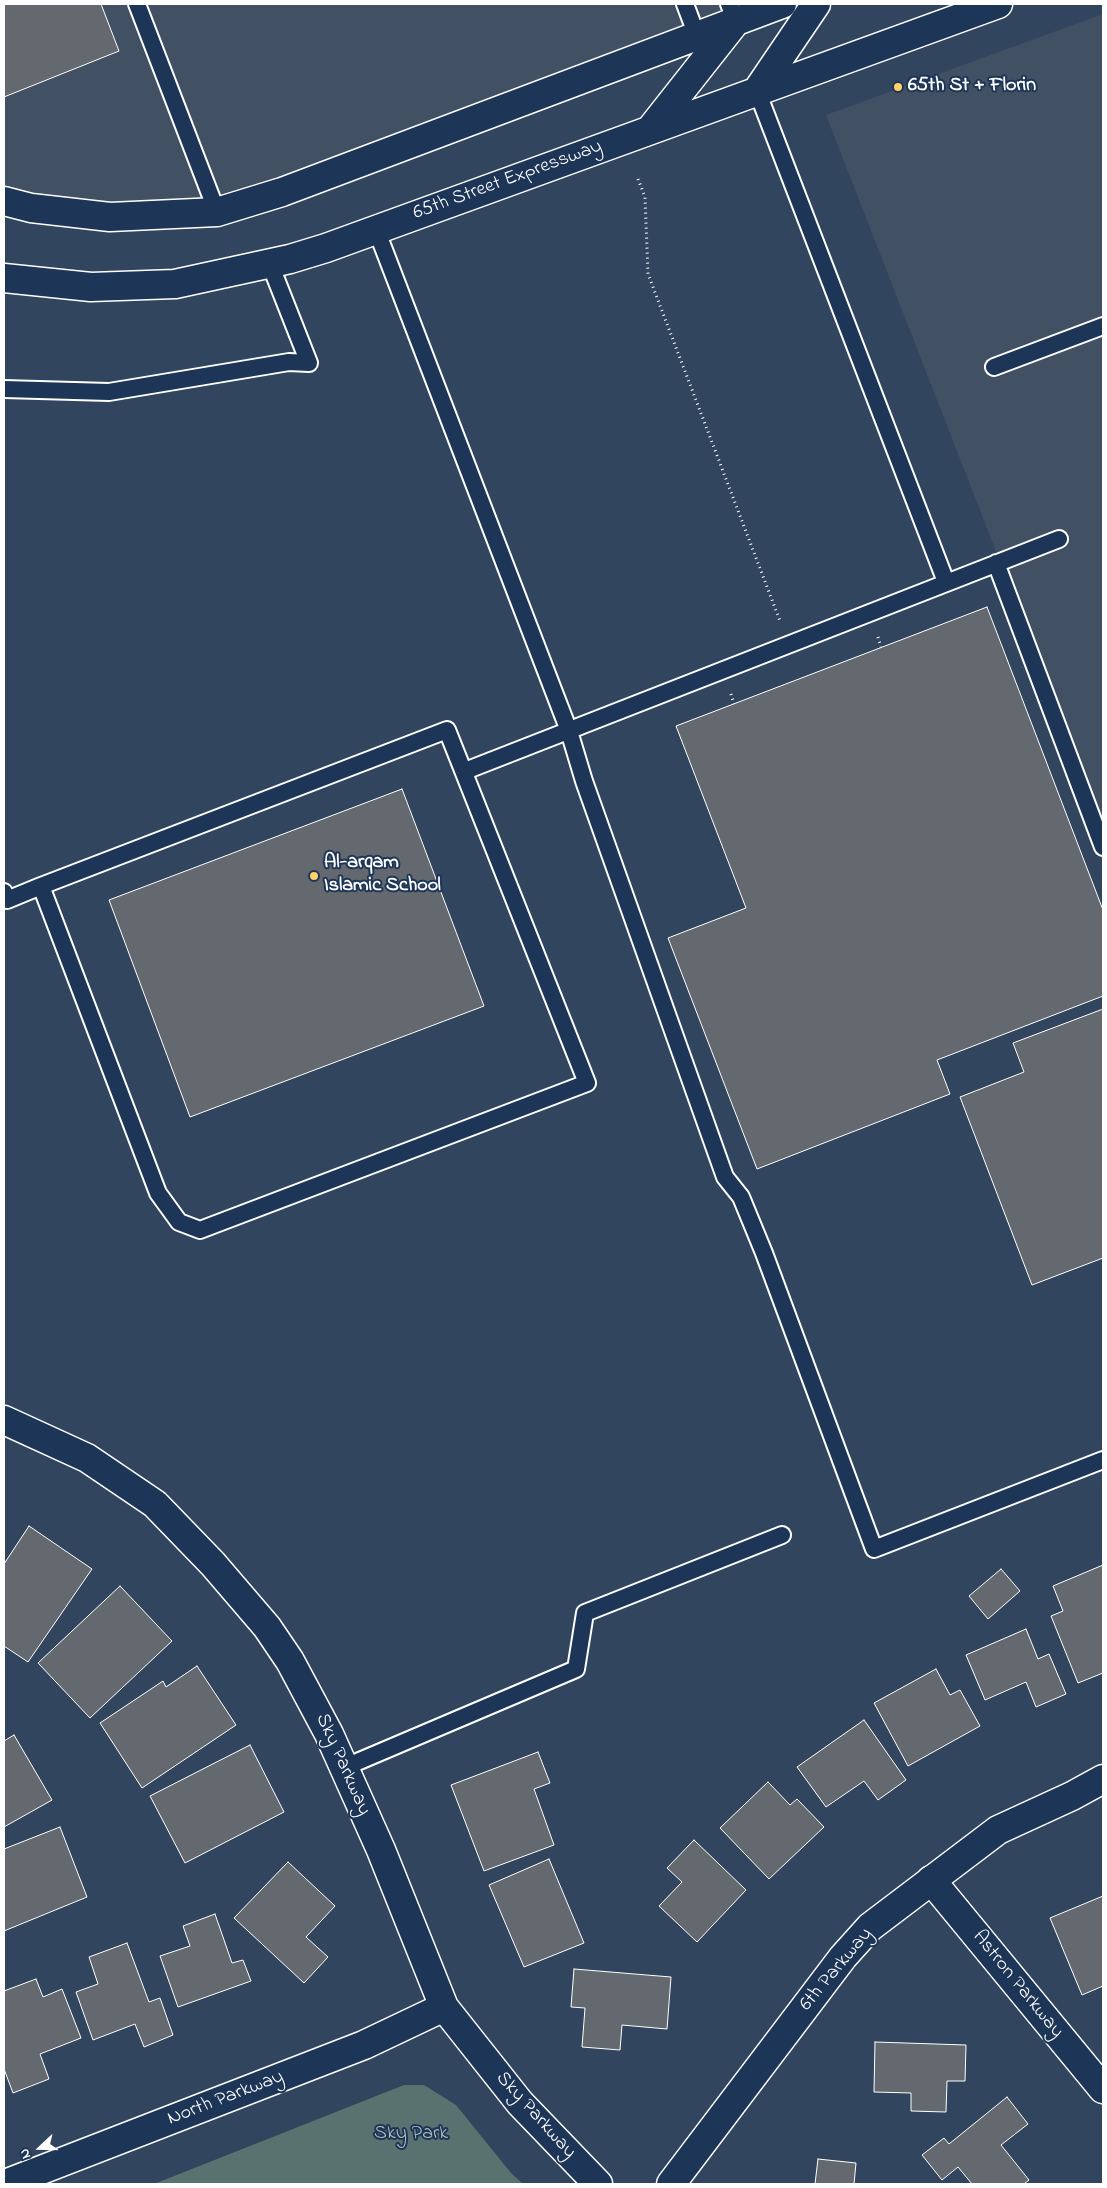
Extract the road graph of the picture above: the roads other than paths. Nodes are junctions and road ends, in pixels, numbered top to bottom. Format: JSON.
{"nodes":[{"id":1,"x":137,"y":4,"type":"edge"},
{"id":2,"x":685,"y":4,"type":"edge"},
{"id":3,"x":782,"y":4,"type":"edge"},
{"id":4,"x":816,"y":4,"type":"edge"},
{"id":5,"x":998,"y":4,"type":"edge"},
{"id":6,"x":733,"y":12,"type":"edge"},
{"id":7,"x":697,"y":36,"type":"junction"},
{"id":8,"x":757,"y":91,"type":"junction"},
{"id":9,"x":650,"y":130,"type":"junction"},
{"id":10,"x":4,"y":201,"type":"edge"},
{"id":11,"x":217,"y":212,"type":"junction"},
{"id":12,"x":376,"y":230,"type":"junction"},
{"id":13,"x":270,"y":264,"type":"junction"},
{"id":14,"x":4,"y":278,"type":"edge"},
{"id":15,"x":1103,"y":326,"type":"edge"},
{"id":16,"x":994,"y":367,"type":"dead end"},
{"id":17,"x":4,"y":388,"type":"edge"},
{"id":18,"x":1059,"y":539,"type":"dead end"},
{"id":19,"x":996,"y":563,"type":"junction"},
{"id":20,"x":946,"y":582,"type":"junction"},
{"id":21,"x":569,"y":732,"type":"junction"},
{"id":22,"x":465,"y":770,"type":"junction"},
{"id":23,"x":1103,"y":847,"type":"edge"},
{"id":24,"x":41,"y":886,"type":"junction"},
{"id":25,"x":4,"y":892,"type":"edge"},
{"id":26,"x":4,"y":1420,"type":"edge"},
{"id":27,"x":1103,"y":1460,"type":"edge"},
{"id":28,"x":782,"y":1535,"type":"dead end"},
{"id":29,"x":343,"y":1768,"type":"junction"},
{"id":30,"x":1103,"y":1779,"type":"edge"},
{"id":31,"x":931,"y":1880,"type":"junction"},
{"id":32,"x":444,"y":2007,"type":"junction"},
{"id":33,"x":1103,"y":2089,"type":"edge"},
{"id":34,"x":5,"y":2184,"type":"edge"},
{"id":35,"x":598,"y":2184,"type":"edge"},
{"id":36,"x":671,"y":2184,"type":"edge"}],
"edges":[{"from":1,"to":11,"type":"lane"},
{"from":2,"to":7,"type":"lane"},
{"from":3,"to":6,"type":"street"},
{"from":4,"to":8,"type":"street"},
{"from":5,"to":8,"type":"street","name":"65th Street Expressway"},
{"from":6,"to":7,"type":"street"},
{"from":6,"to":9,"type":"street"},
{"from":7,"to":11,"type":"street"},
{"from":8,"to":9,"type":"street","name":"65th Street Expressway"},
{"from":8,"to":20,"type":"lane"},
{"from":9,"to":12,"type":"street","name":"65th Street Expressway"},
{"from":10,"to":11,"type":"street"},
{"from":12,"to":13,"type":"street","name":"65th Street Expressway"},
{"from":12,"to":21,"type":"lane"},
{"from":13,"to":14,"type":"street","name":"65th Street Expressway"},
{"from":13,"to":17,"type":"lane"},
{"from":15,"to":16,"type":"lane"},
{"from":18,"to":19,"type":"lane"},
{"from":19,"to":20,"type":"lane"},
{"from":19,"to":23,"type":"lane"},
{"from":20,"to":21,"type":"lane"},
{"from":21,"to":22,"type":"lane"},
{"from":21,"to":27,"type":"lane"},
{"from":22,"to":24,"type":"lane"},
{"from":22,"to":24,"type":"lane"},
{"from":24,"to":25,"type":"lane"},
{"from":26,"to":29,"type":"street","name":"Sky Parkway"},
{"from":28,"to":29,"type":"lane"},
{"from":29,"to":32,"type":"street","name":"Sky Parkway"},
{"from":30,"to":31,"type":"street","name":"6th Parkway"},
{"from":31,"to":33,"type":"street","name":"Astron Parkway"},
{"from":31,"to":36,"type":"street","name":"6th Parkway"},
{"from":32,"to":34,"type":"street","name":"North Parkway"},
{"from":32,"to":35,"type":"street","name":"Sky Parkway"}]}
